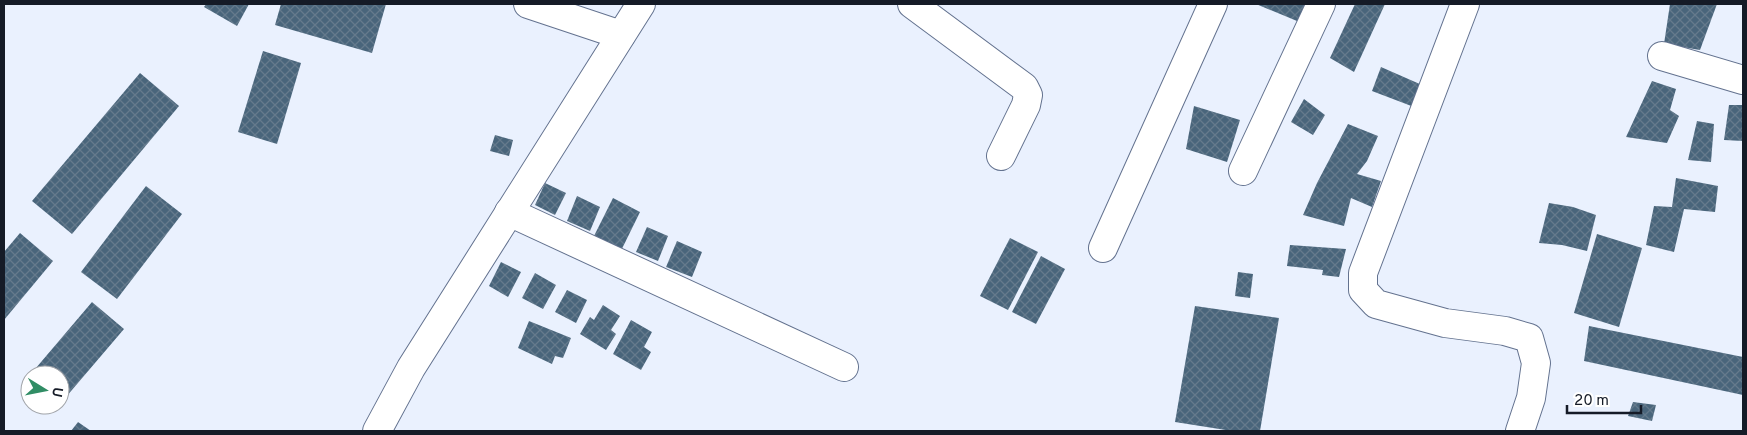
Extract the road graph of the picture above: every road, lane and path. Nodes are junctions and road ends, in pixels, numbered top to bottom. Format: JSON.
{"nodes":[{"id":1,"x":528,"y":4,"type":"edge"},
{"id":2,"x":641,"y":4,"type":"edge"},
{"id":3,"x":912,"y":4,"type":"edge"},
{"id":4,"x":1213,"y":4,"type":"edge"},
{"id":5,"x":1322,"y":4,"type":"edge"},
{"id":6,"x":1465,"y":4,"type":"edge"},
{"id":7,"x":621,"y":35,"type":"junction"},
{"id":8,"x":1662,"y":56,"type":"dead end"},
{"id":9,"x":1743,"y":80,"type":"edge"},
{"id":10,"x":1001,"y":156,"type":"dead end"},
{"id":11,"x":1243,"y":171,"type":"dead end"},
{"id":12,"x":509,"y":212,"type":"junction"},
{"id":13,"x":1103,"y":248,"type":"dead end"},
{"id":14,"x":844,"y":367,"type":"dead end"},
{"id":15,"x":386,"y":428,"type":"edge"},
{"id":16,"x":1520,"y":431,"type":"edge"}],
"edges":[{"from":1,"to":7,"type":"street"},
{"from":2,"to":7,"type":"street"},
{"from":3,"to":10,"type":"street"},
{"from":4,"to":13,"type":"street"},
{"from":5,"to":11,"type":"street"},
{"from":6,"to":16,"type":"street"},
{"from":7,"to":12,"type":"street"},
{"from":8,"to":9,"type":"street"},
{"from":12,"to":14,"type":"street"},
{"from":12,"to":15,"type":"street"}]}
